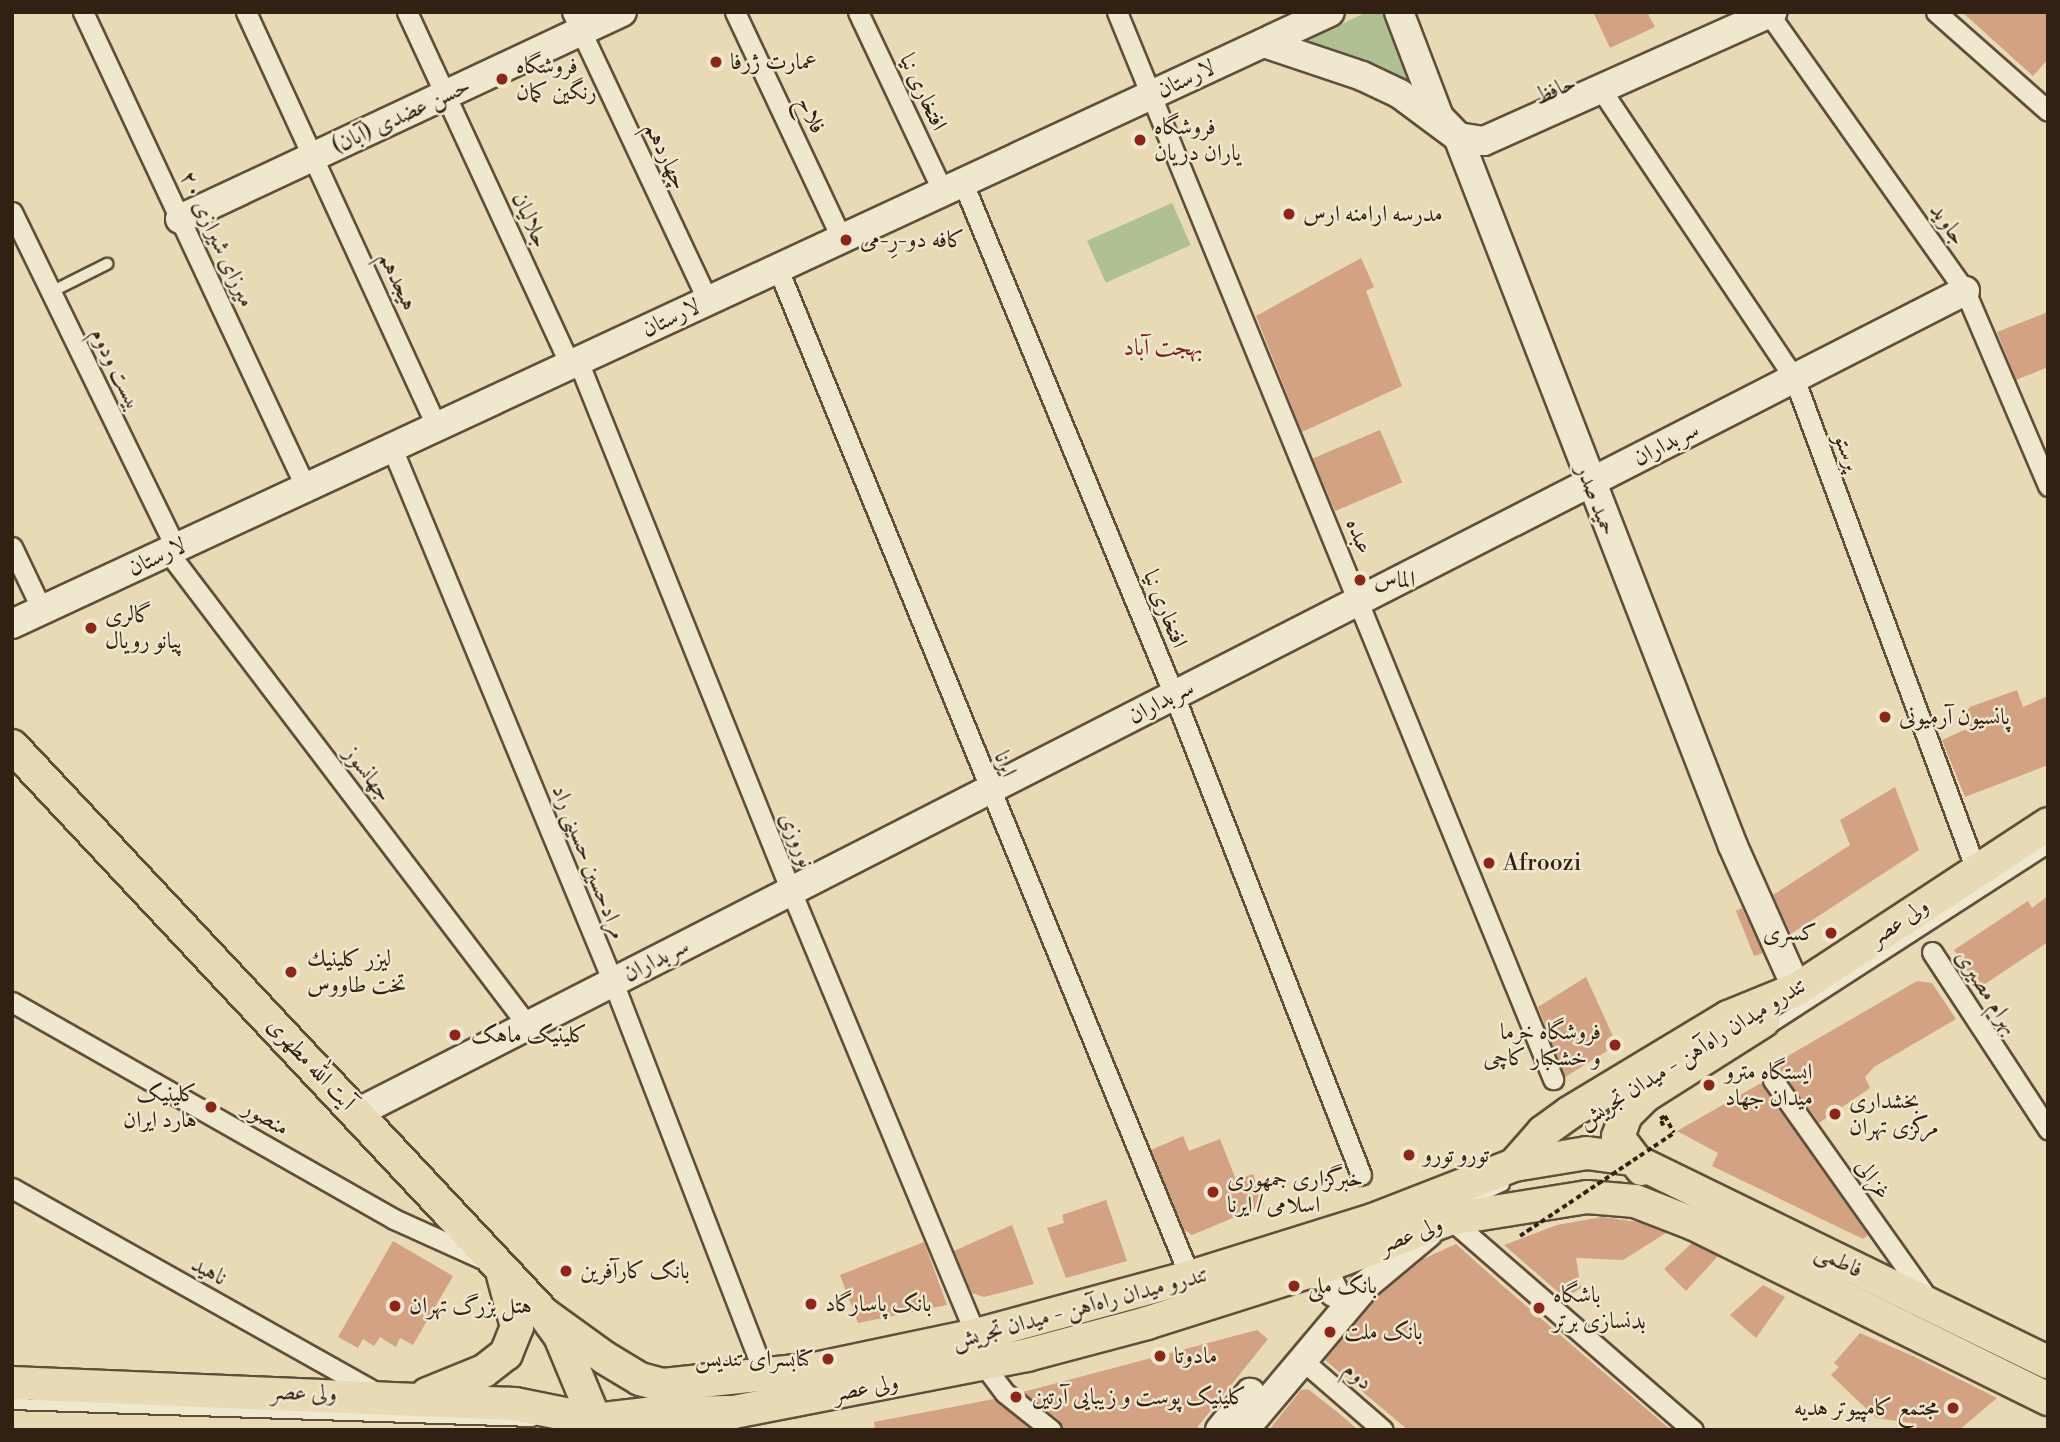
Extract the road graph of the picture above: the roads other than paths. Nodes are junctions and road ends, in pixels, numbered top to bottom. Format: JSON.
{"nodes":[{"id":1,"x":83,"y":12,"type":"edge"},
{"id":2,"x":246,"y":12,"type":"edge"},
{"id":3,"x":407,"y":12,"type":"edge"},
{"id":4,"x":622,"y":12,"type":"edge"},
{"id":5,"x":735,"y":12,"type":"edge"},
{"id":6,"x":858,"y":12,"type":"edge"},
{"id":7,"x":1117,"y":12,"type":"edge"},
{"id":8,"x":1330,"y":12,"type":"edge"},
{"id":9,"x":1936,"y":12,"type":"edge"},
{"id":10,"x":1770,"y":13,"type":"edge"},
{"id":11,"x":1735,"y":17,"type":"edge"},
{"id":12,"x":577,"y":22,"type":"edge"},
{"id":13,"x":1403,"y":24,"type":"edge"},
{"id":14,"x":1264,"y":43,"type":"junction"},
{"id":15,"x":1596,"y":81,"type":"junction"},
{"id":16,"x":1153,"y":94,"type":"junction"},
{"id":17,"x":445,"y":95,"type":"junction"},
{"id":18,"x":2048,"y":111,"type":"edge"},
{"id":19,"x":1458,"y":138,"type":"junction"},
{"id":20,"x":314,"y":156,"type":"junction"},
{"id":21,"x":953,"y":187,"type":"junction"},
{"id":22,"x":12,"y":212,"type":"edge"},
{"id":23,"x":180,"y":219,"type":"junction"},
{"id":24,"x":842,"y":239,"type":"junction"},
{"id":25,"x":107,"y":264,"type":"dead end"},
{"id":26,"x":778,"y":268,"type":"junction"},
{"id":27,"x":1965,"y":290,"type":"junction"},
{"id":28,"x":51,"y":292,"type":"junction"},
{"id":29,"x":708,"y":301,"type":"junction"},
{"id":30,"x":574,"y":363,"type":"junction"},
{"id":31,"x":1794,"y":378,"type":"junction"},
{"id":32,"x":437,"y":427,"type":"junction"},
{"id":33,"x":392,"y":448,"type":"junction"},
{"id":34,"x":1588,"y":483,"type":"junction"},
{"id":35,"x":2048,"y":486,"type":"edge"},
{"id":36,"x":306,"y":488,"type":"junction"},
{"id":37,"x":12,"y":547,"type":"edge"},
{"id":38,"x":172,"y":550,"type":"junction"},
{"id":39,"x":1359,"y":601,"type":"junction"},
{"id":40,"x":42,"y":610,"type":"junction"},
{"id":41,"x":12,"y":624,"type":"edge"},
{"id":42,"x":1174,"y":695,"type":"junction"},
{"id":43,"x":12,"y":746,"type":"edge"},
{"id":44,"x":989,"y":790,"type":"junction"},
{"id":45,"x":2048,"y":824,"type":"edge"},
{"id":46,"x":2048,"y":848,"type":"edge"},
{"id":47,"x":1976,"y":870,"type":"junction"},
{"id":48,"x":791,"y":891,"type":"junction"},
{"id":49,"x":1932,"y":952,"type":"dead end"},
{"id":50,"x":613,"y":982,"type":"junction"},
{"id":51,"x":1797,"y":989,"type":"junction"},
{"id":52,"x":12,"y":1002,"type":"edge"},
{"id":53,"x":528,"y":1026,"type":"junction"},
{"id":54,"x":1553,"y":1079,"type":"dead end"},
{"id":55,"x":1773,"y":1080,"type":"dead end"},
{"id":56,"x":357,"y":1114,"type":"junction"},
{"id":57,"x":2048,"y":1129,"type":"edge"},
{"id":58,"x":1613,"y":1130,"type":"junction"},
{"id":59,"x":1577,"y":1148,"type":"junction"},
{"id":60,"x":1632,"y":1160,"type":"junction"},
{"id":61,"x":1514,"y":1165,"type":"junction"},
{"id":62,"x":1361,"y":1175,"type":"dead end"},
{"id":63,"x":12,"y":1188,"type":"edge"},
{"id":64,"x":1450,"y":1219,"type":"junction"},
{"id":65,"x":1694,"y":1224,"type":"junction"},
{"id":66,"x":1373,"y":1236,"type":"junction"},
{"id":67,"x":500,"y":1267,"type":"junction"},
{"id":68,"x":1301,"y":1274,"type":"junction"},
{"id":69,"x":1190,"y":1277,"type":"junction"},
{"id":70,"x":1334,"y":1292,"type":"junction"},
{"id":71,"x":1934,"y":1307,"type":"junction"},
{"id":72,"x":544,"y":1314,"type":"junction"},
{"id":73,"x":980,"y":1349,"type":"junction"},
{"id":74,"x":1301,"y":1359,"type":"junction"},
{"id":75,"x":2048,"y":1362,"type":"edge"},
{"id":76,"x":765,"y":1375,"type":"junction"},
{"id":77,"x":14,"y":1387,"type":"edge"},
{"id":78,"x":382,"y":1396,"type":"junction"},
{"id":79,"x":416,"y":1398,"type":"junction"},
{"id":80,"x":2048,"y":1399,"type":"edge"},
{"id":81,"x":586,"y":1418,"type":"edge"},
{"id":82,"x":646,"y":1422,"type":"edge"},
{"id":83,"x":1051,"y":1430,"type":"edge"},
{"id":84,"x":1220,"y":1430,"type":"edge"},
{"id":85,"x":1244,"y":1430,"type":"edge"},
{"id":86,"x":1383,"y":1430,"type":"edge"},
{"id":87,"x":1693,"y":1430,"type":"edge"}],
"edges":[{"from":1,"to":23,"type":"street","name":"میرزای شیرازی ۲۰"},
{"from":2,"to":20,"type":"street","name":"هیجدهم"},
{"from":3,"to":17,"type":"street","name":"جلالیان"},
{"from":4,"to":12,"type":"street","name":"حسن عضدی (آبان)"},
{"from":5,"to":24,"type":"street","name":"فلاح"},
{"from":6,"to":21,"type":"street","name":"افتخاری نیا"},
{"from":7,"to":16,"type":"street","name":"عبده"},
{"from":8,"to":14,"type":"street","name":"لارستان"},
{"from":9,"to":18,"type":"street"},
{"from":10,"to":11,"type":"street","name":"حافظ"},
{"from":10,"to":27,"type":"street","name":"جاوید"},
{"from":11,"to":15,"type":"street","name":"حافظ"},
{"from":12,"to":17,"type":"street","name":"حسن عضدی (آبان)"},
{"from":12,"to":29,"type":"street","name":"چهاردهم"},
{"from":13,"to":15,"type":"street","name":"حافظ"},
{"from":13,"to":19,"type":"street","name":"حمید صدر"},
{"from":14,"to":16,"type":"street","name":"لارستان"},
{"from":14,"to":19,"type":"street"},
{"from":15,"to":19,"type":"street","name":"حافظ"},
{"from":15,"to":31,"type":"street","name":"پرستو"},
{"from":16,"to":21,"type":"street","name":"لارستان"},
{"from":16,"to":39,"type":"street","name":"عبده"},
{"from":17,"to":20,"type":"street","name":"حسن عضدی (آبان)"},
{"from":17,"to":30,"type":"street","name":"جلالیان"},
{"from":19,"to":34,"type":"street","name":"حمید صدر"},
{"from":20,"to":23,"type":"street","name":"حسن عضدی (آبان)"},
{"from":20,"to":32,"type":"street","name":"هیجدهم"},
{"from":21,"to":24,"type":"street","name":"لارستان"},
{"from":21,"to":42,"type":"street","name":"افتخاری نیا"},
{"from":22,"to":28,"type":"street","name":"بیست ودوم"},
{"from":23,"to":36,"type":"street","name":"میرزای شیرازی ۲۰"},
{"from":24,"to":26,"type":"street","name":"لارستان"},
{"from":25,"to":28,"type":"lane"},
{"from":26,"to":29,"type":"street","name":"لارستان"},
{"from":26,"to":44,"type":"street","name":"ايرنا"},
{"from":27,"to":31,"type":"street","name":"سربداران"},
{"from":27,"to":35,"type":"street","name":"جاوید"},
{"from":28,"to":38,"type":"street","name":"بیست ودوم"},
{"from":29,"to":30,"type":"street","name":"لارستان"},
{"from":30,"to":32,"type":"street","name":"لارستان"},
{"from":30,"to":48,"type":"street","name":"نوروزی"},
{"from":31,"to":34,"type":"street","name":"سربداران"},
{"from":31,"to":47,"type":"street","name":"پرستو"},
{"from":32,"to":33,"type":"street","name":"لارستان"},
{"from":33,"to":36,"type":"street","name":"لارستان"},
{"from":33,"to":50,"type":"street","name":"مرادحسین حسینی راد"},
{"from":34,"to":39,"type":"street","name":"سربداران"},
{"from":34,"to":51,"type":"street","name":"حمید صدر"},
{"from":36,"to":38,"type":"street","name":"لارستان"},
{"from":37,"to":40,"type":"street"},
{"from":38,"to":40,"type":"street","name":"لارستان"},
{"from":38,"to":53,"type":"street","name":"جهانسوز"},
{"from":39,"to":42,"type":"street","name":"سربداران"},
{"from":39,"to":54,"type":"street","name":"عبده"},
{"from":40,"to":41,"type":"street","name":"لارستان"},
{"from":42,"to":44,"type":"street","name":"سربداران"},
{"from":42,"to":62,"type":"street","name":"افتخاری نیا"},
{"from":43,"to":56,"type":"main road","name":"آیت الله مطهری"},
{"from":44,"to":48,"type":"street","name":"سربداران"},
{"from":44,"to":69,"type":"street","name":"ايرنا"},
{"from":45,"to":47,"type":"main road","name":"ولی عصر"},
{"from":46,"to":58,"type":"lane","name":"تندرو میدان راه‌آهن - میدان تجریش"},
{"from":47,"to":51,"type":"main road","name":"ولی عصر"},
{"from":48,"to":50,"type":"street","name":"سربداران"},
{"from":48,"to":73,"type":"street","name":"نوروزی"},
{"from":49,"to":57,"type":"street","name":"بهرام مصیری"},
{"from":50,"to":53,"type":"street","name":"سربداران"},
{"from":50,"to":76,"type":"street","name":"مرادحسین حسینی راد"},
{"from":51,"to":58,"type":"main road"},
{"from":51,"to":61,"type":"main road","name":"ولی عصر"},
{"from":52,"to":67,"type":"street","name":"منصور"},
{"from":53,"to":56,"type":"street","name":"سربداران"},
{"from":55,"to":71,"type":"street","name":"غزالی"},
{"from":56,"to":67,"type":"main road","name":"آیت الله مطهری"},
{"from":58,"to":60,"type":"main road"},
{"from":59,"to":60,"type":"main road"},
{"from":59,"to":61,"type":"main road"},
{"from":59,"to":66,"type":"lane","name":"تندرو میدان راه‌آهن - میدان تجریش"},
{"from":60,"to":65,"type":"main road"},
{"from":60,"to":71,"type":"main road","name":"فاطمی"},
{"from":61,"to":66,"type":"main road","name":"ولی عصر"},
{"from":63,"to":78,"type":"street","name":"ناهید"},
{"from":64,"to":65,"type":"main road","name":"ولی عصر"},
{"from":64,"to":66,"type":"main road","name":"ولی عصر"},
{"from":64,"to":74,"type":"street"},
{"from":64,"to":87,"type":"street"},
{"from":65,"to":80,"type":"main road","name":"فاطمی"},
{"from":66,"to":68,"type":"main road","name":"ولی عصر"},
{"from":66,"to":69,"type":"main road","name":"ولی عصر"},
{"from":66,"to":70,"type":"street"},
{"from":66,"to":81,"type":"lane","name":"تندرو میدان راه‌آهن - میدان تجریش"},
{"from":67,"to":72,"type":"main road","name":"آیت الله مطهری"},
{"from":67,"to":79,"type":"main road"},
{"from":68,"to":70,"type":"street"},
{"from":68,"to":73,"type":"main road","name":"ولی عصر"},
{"from":69,"to":73,"type":"main road","name":"ولی عصر"},
{"from":70,"to":84,"type":"street"},
{"from":71,"to":75,"type":"main road","name":"فاطمی"},
{"from":72,"to":76,"type":"main road","name":"ولی عصر"},
{"from":72,"to":81,"type":"main road","name":"آیت الله مطهری"},
{"from":73,"to":76,"type":"main road","name":"ولی عصر"},
{"from":73,"to":82,"type":"main road","name":"ولی عصر"},
{"from":73,"to":83,"type":"street","name":"نوروزی"},
{"from":74,"to":85,"type":"street"},
{"from":74,"to":86,"type":"street","name":"دوم"},
{"from":77,"to":78,"type":"main road","name":"ولی عصر"},
{"from":77,"to":81,"type":"lane","name":"تندرو میدان راه‌آهن - میدان تجریش"},
{"from":78,"to":79,"type":"main road","name":"ولی عصر"},
{"from":79,"to":81,"type":"main road","name":"ولی عصر"},
{"from":81,"to":82,"type":"main road","name":"ولی عصر"}]}
